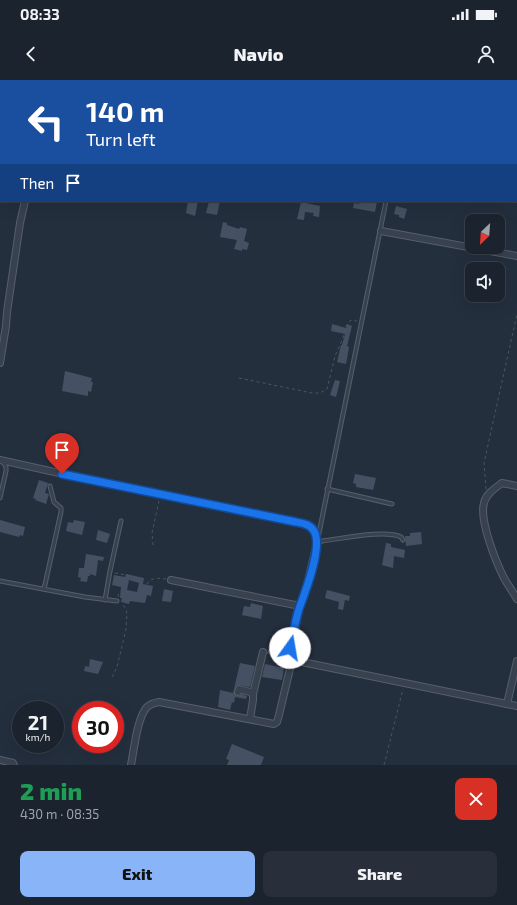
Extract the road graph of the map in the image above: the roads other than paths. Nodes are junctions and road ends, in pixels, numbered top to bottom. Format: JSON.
{"nodes":[{"id":1,"x":25,"y":202,"type":"edge"},
{"id":2,"x":386,"y":202,"type":"edge"},
{"id":3,"x":381,"y":231,"type":"junction"},
{"id":4,"x":517,"y":256,"type":"edge"},
{"id":5,"x":0,"y":363,"type":"edge"},
{"id":6,"x":1,"y":460,"type":"edge"},
{"id":7,"x":50,"y":486,"type":"dead end"},
{"id":8,"x":517,"y":486,"type":"edge"},
{"id":9,"x":327,"y":489,"type":"junction"},
{"id":10,"x":0,"y":498,"type":"edge"},
{"id":11,"x":392,"y":504,"type":"dead end"},
{"id":12,"x":121,"y":521,"type":"dead end"},
{"id":13,"x":403,"y":540,"type":"dead end"},
{"id":14,"x":317,"y":544,"type":"junction"},
{"id":15,"x":0,"y":580,"type":"edge"},
{"id":16,"x":171,"y":580,"type":"road end"},
{"id":17,"x":44,"y":589,"type":"junction"},
{"id":18,"x":517,"y":599,"type":"edge"},
{"id":19,"x":105,"y":600,"type":"junction"},
{"id":20,"x":117,"y":602,"type":"road end"},
{"id":21,"x":300,"y":606,"type":"junction"},
{"id":22,"x":263,"y":652,"type":"dead end"},
{"id":23,"x":293,"y":656,"type":"junction"},
{"id":24,"x":517,"y":661,"type":"edge"},
{"id":25,"x":238,"y":692,"type":"dead end"},
{"id":26,"x":253,"y":694,"type":"junction"},
{"id":27,"x":507,"y":704,"type":"junction"},
{"id":28,"x":517,"y":706,"type":"edge"},
{"id":29,"x":250,"y":719,"type":"junction"},
{"id":30,"x":0,"y":760,"type":"edge"},
{"id":31,"x":14,"y":765,"type":"edge"},
{"id":32,"x":131,"y":765,"type":"edge"}],
"edges":[{"from":1,"to":5,"type":"street"},
{"from":2,"to":3,"type":"lane"},
{"from":3,"to":4,"type":"street"},
{"from":3,"to":9,"type":"lane"},
{"from":6,"to":10,"type":"lane"},
{"from":6,"to":14,"type":"street"},
{"from":7,"to":17,"type":"lane"},
{"from":8,"to":18,"type":"street"},
{"from":9,"to":11,"type":"lane"},
{"from":9,"to":14,"type":"lane"},
{"from":12,"to":19,"type":"lane"},
{"from":13,"to":14,"type":"lane"},
{"from":14,"to":21,"type":"street"},
{"from":15,"to":17,"type":"lane"},
{"from":16,"to":21,"type":"street"},
{"from":17,"to":19,"type":"lane"},
{"from":19,"to":20,"type":"lane"},
{"from":21,"to":23,"type":"street"},
{"from":22,"to":26,"type":"street"},
{"from":23,"to":27,"type":"street"},
{"from":23,"to":29,"type":"street"},
{"from":24,"to":27,"type":"street"},
{"from":25,"to":26,"type":"street"},
{"from":26,"to":29,"type":"street"},
{"from":27,"to":28,"type":"street"},
{"from":29,"to":32,"type":"street"},
{"from":30,"to":31,"type":"street"}]}
